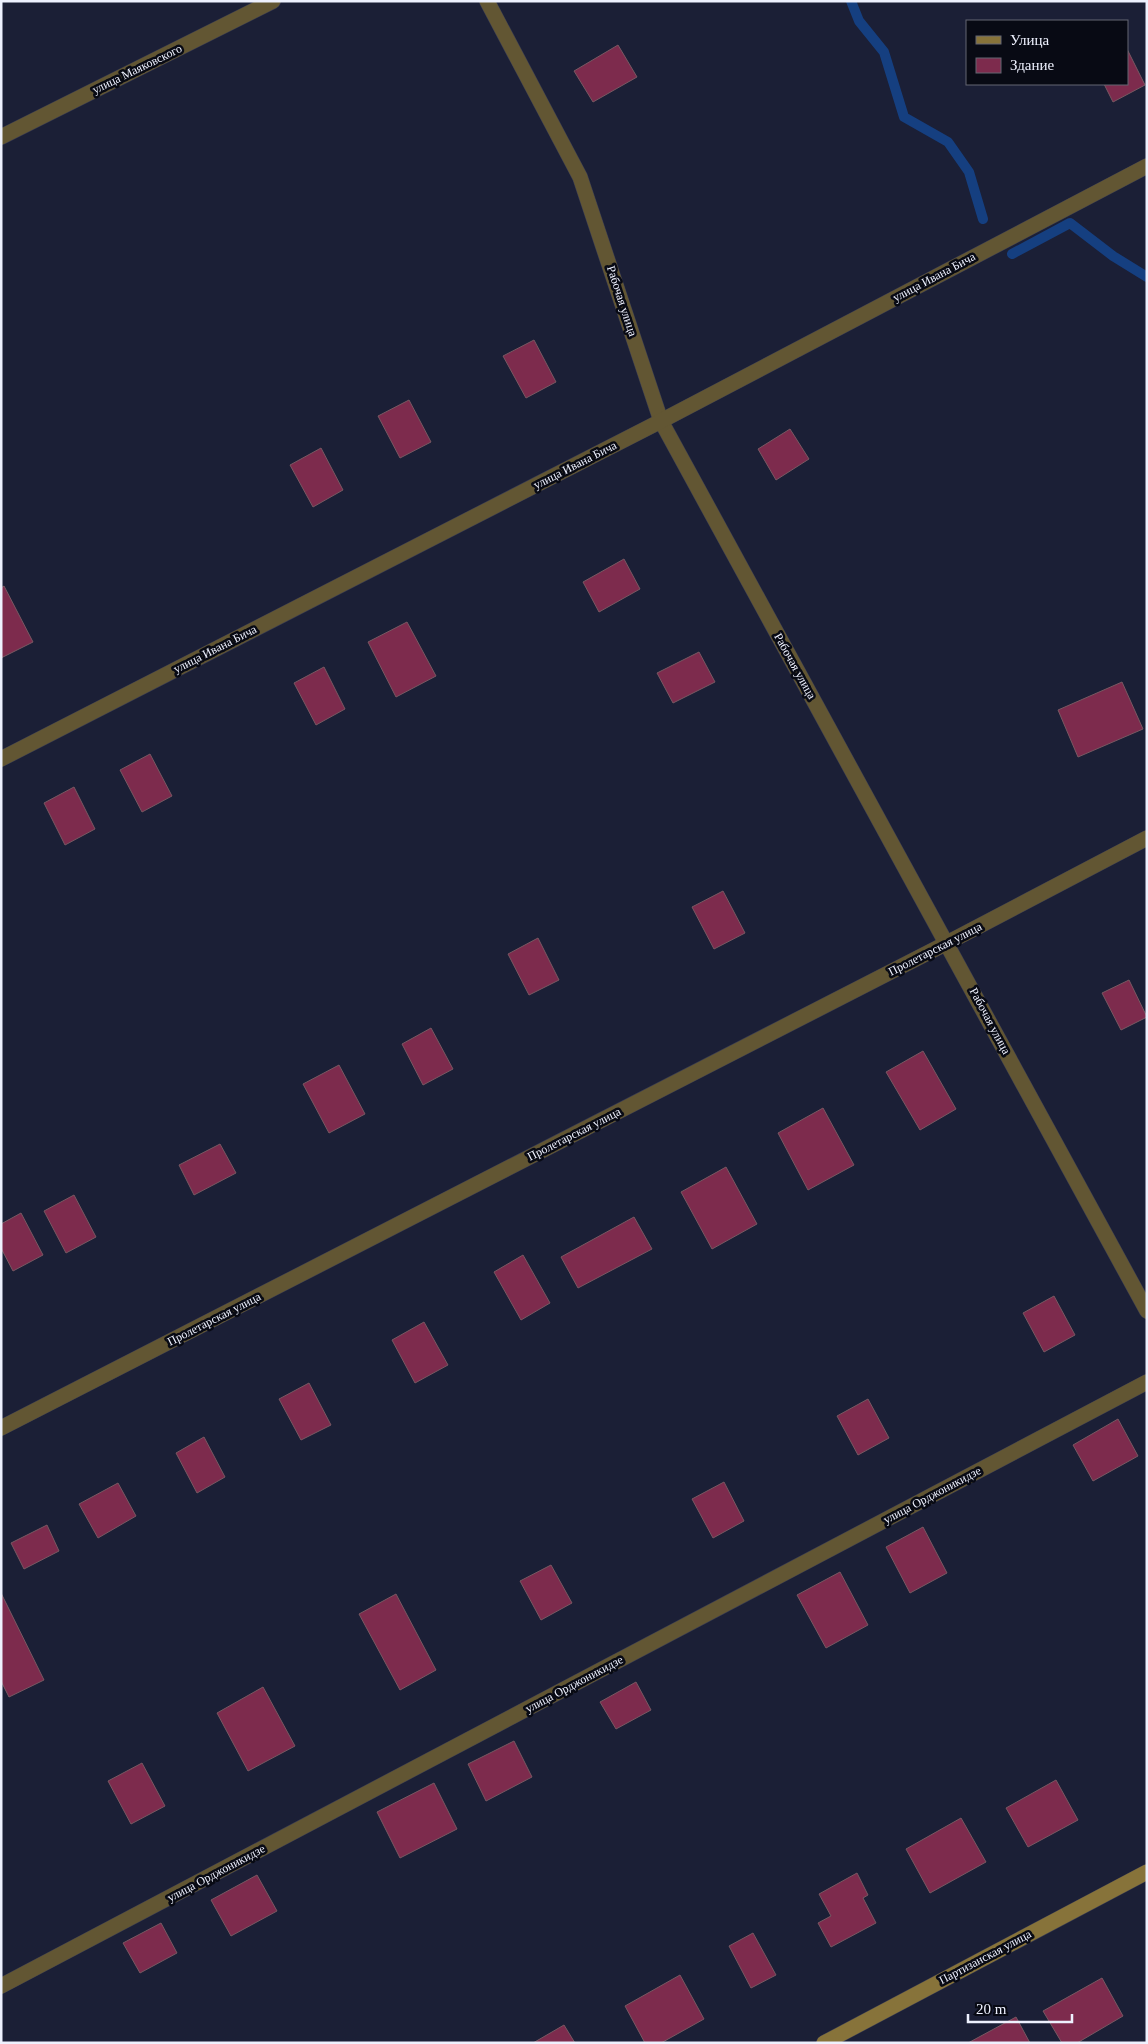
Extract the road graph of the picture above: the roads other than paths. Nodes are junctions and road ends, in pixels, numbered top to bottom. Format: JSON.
{"nodes":[{"id":1,"x":273,"y":1,"type":"edge"},
{"id":2,"x":487,"y":1,"type":"edge"},
{"id":3,"x":1,"y":137,"type":"edge"},
{"id":4,"x":1147,"y":166,"type":"edge"},
{"id":5,"x":661,"y":421,"type":"junction"},
{"id":6,"x":1,"y":759,"type":"edge"},
{"id":7,"x":1147,"y":838,"type":"edge"},
{"id":8,"x":947,"y":943,"type":"junction"},
{"id":9,"x":1147,"y":1311,"type":"edge"},
{"id":10,"x":1147,"y":1382,"type":"edge"},
{"id":11,"x":1,"y":1428,"type":"edge"},
{"id":12,"x":1147,"y":1872,"type":"edge"},
{"id":13,"x":1,"y":1986,"type":"edge"},
{"id":14,"x":824,"y":2043,"type":"edge"}],
"edges":[{"from":1,"to":3,"type":"street","name":"улица Маяковского"},
{"from":2,"to":5,"type":"street","name":"Рабочая улица"},
{"from":4,"to":5,"type":"street","name":"улица Ивана Бича"},
{"from":5,"to":6,"type":"street","name":"улица Ивана Бича"},
{"from":5,"to":8,"type":"street","name":"Рабочая улица"},
{"from":7,"to":8,"type":"street","name":"Пролетарская улица"},
{"from":8,"to":9,"type":"street","name":"Рабочая улица"},
{"from":8,"to":11,"type":"street","name":"Пролетарская улица"},
{"from":10,"to":13,"type":"street","name":"улица Орджоникидзе"},
{"from":12,"to":14,"type":"main road","name":"Партизанская улица"}]}
